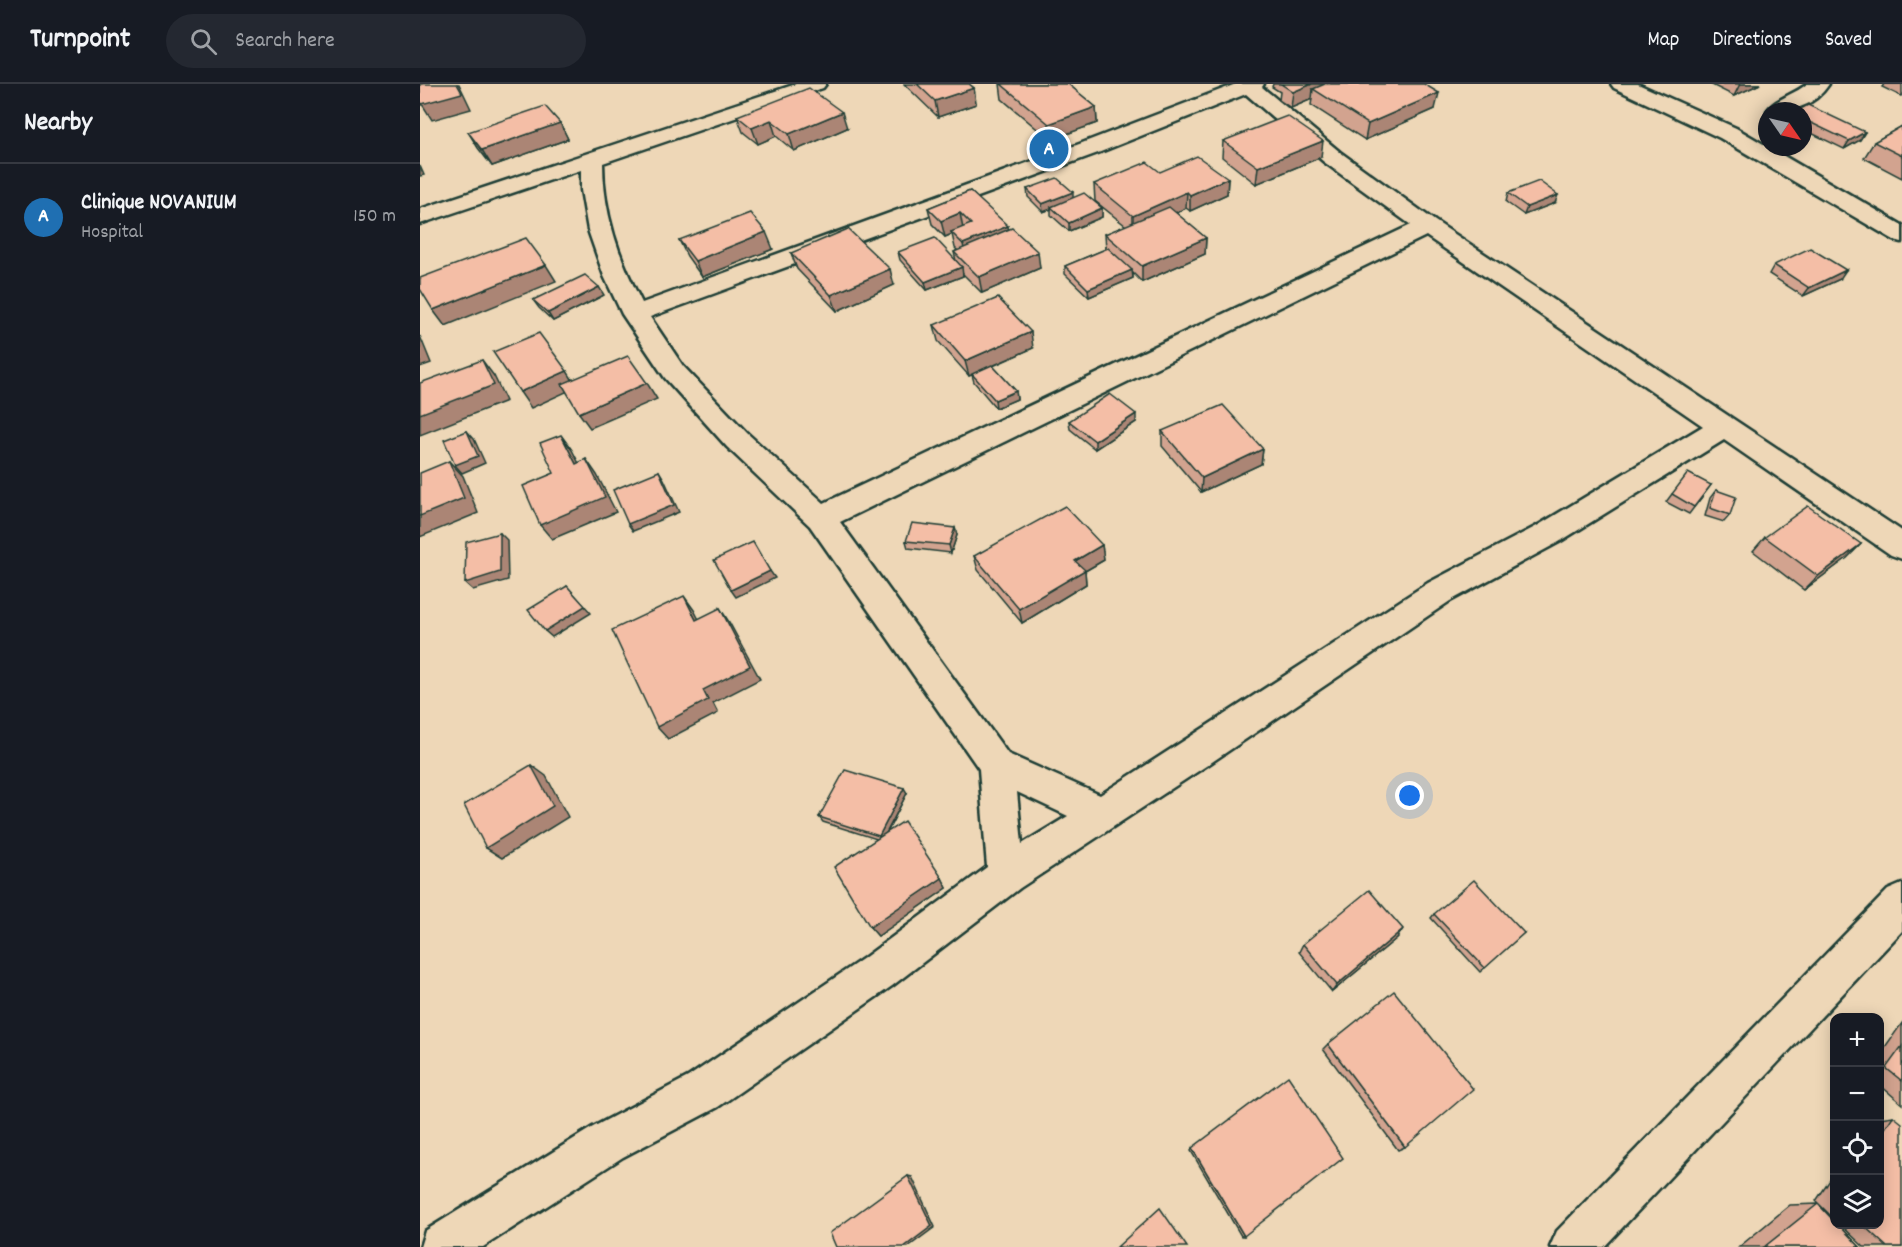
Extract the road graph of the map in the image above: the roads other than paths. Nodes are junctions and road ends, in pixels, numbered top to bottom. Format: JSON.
{"nodes":[{"id":1,"x":816,"y":84,"type":"edge"},
{"id":2,"x":1621,"y":84,"type":"edge"},
{"id":3,"x":1819,"y":84,"type":"edge"},
{"id":4,"x":1251,"y":85,"type":"edge"},
{"id":5,"x":1755,"y":121,"type":"edge"},
{"id":6,"x":592,"y":160,"type":"junction"},
{"id":7,"x":420,"y":217,"type":"edge"},
{"id":8,"x":1427,"y":226,"type":"junction"},
{"id":9,"x":1902,"y":235,"type":"edge"},
{"id":10,"x":635,"y":314,"type":"junction"},
{"id":11,"x":1724,"y":427,"type":"junction"},
{"id":12,"x":821,"y":518,"type":"junction"},
{"id":13,"x":1902,"y":547,"type":"edge"},
{"id":14,"x":996,"y":765,"type":"junction"},
{"id":15,"x":1103,"y":813,"type":"junction"},
{"id":16,"x":1007,"y":875,"type":"junction"},
{"id":17,"x":1902,"y":903,"type":"edge"},
{"id":18,"x":441,"y":1247,"type":"edge"},
{"id":19,"x":1573,"y":1247,"type":"edge"}],
"edges":[{"from":1,"to":6,"type":"street"},
{"from":2,"to":5,"type":"street"},
{"from":3,"to":5,"type":"street"},
{"from":4,"to":8,"type":"street"},
{"from":4,"to":10,"type":"street"},
{"from":5,"to":9,"type":"street"},
{"from":6,"to":7,"type":"street"},
{"from":6,"to":10,"type":"street"},
{"from":8,"to":11,"type":"street"},
{"from":8,"to":12,"type":"street"},
{"from":10,"to":12,"type":"street"},
{"from":11,"to":13,"type":"street"},
{"from":11,"to":15,"type":"street"},
{"from":12,"to":14,"type":"street"},
{"from":14,"to":15,"type":"street"},
{"from":14,"to":16,"type":"street"},
{"from":15,"to":16,"type":"street"},
{"from":16,"to":18,"type":"street"},
{"from":17,"to":19,"type":"street"}]}
